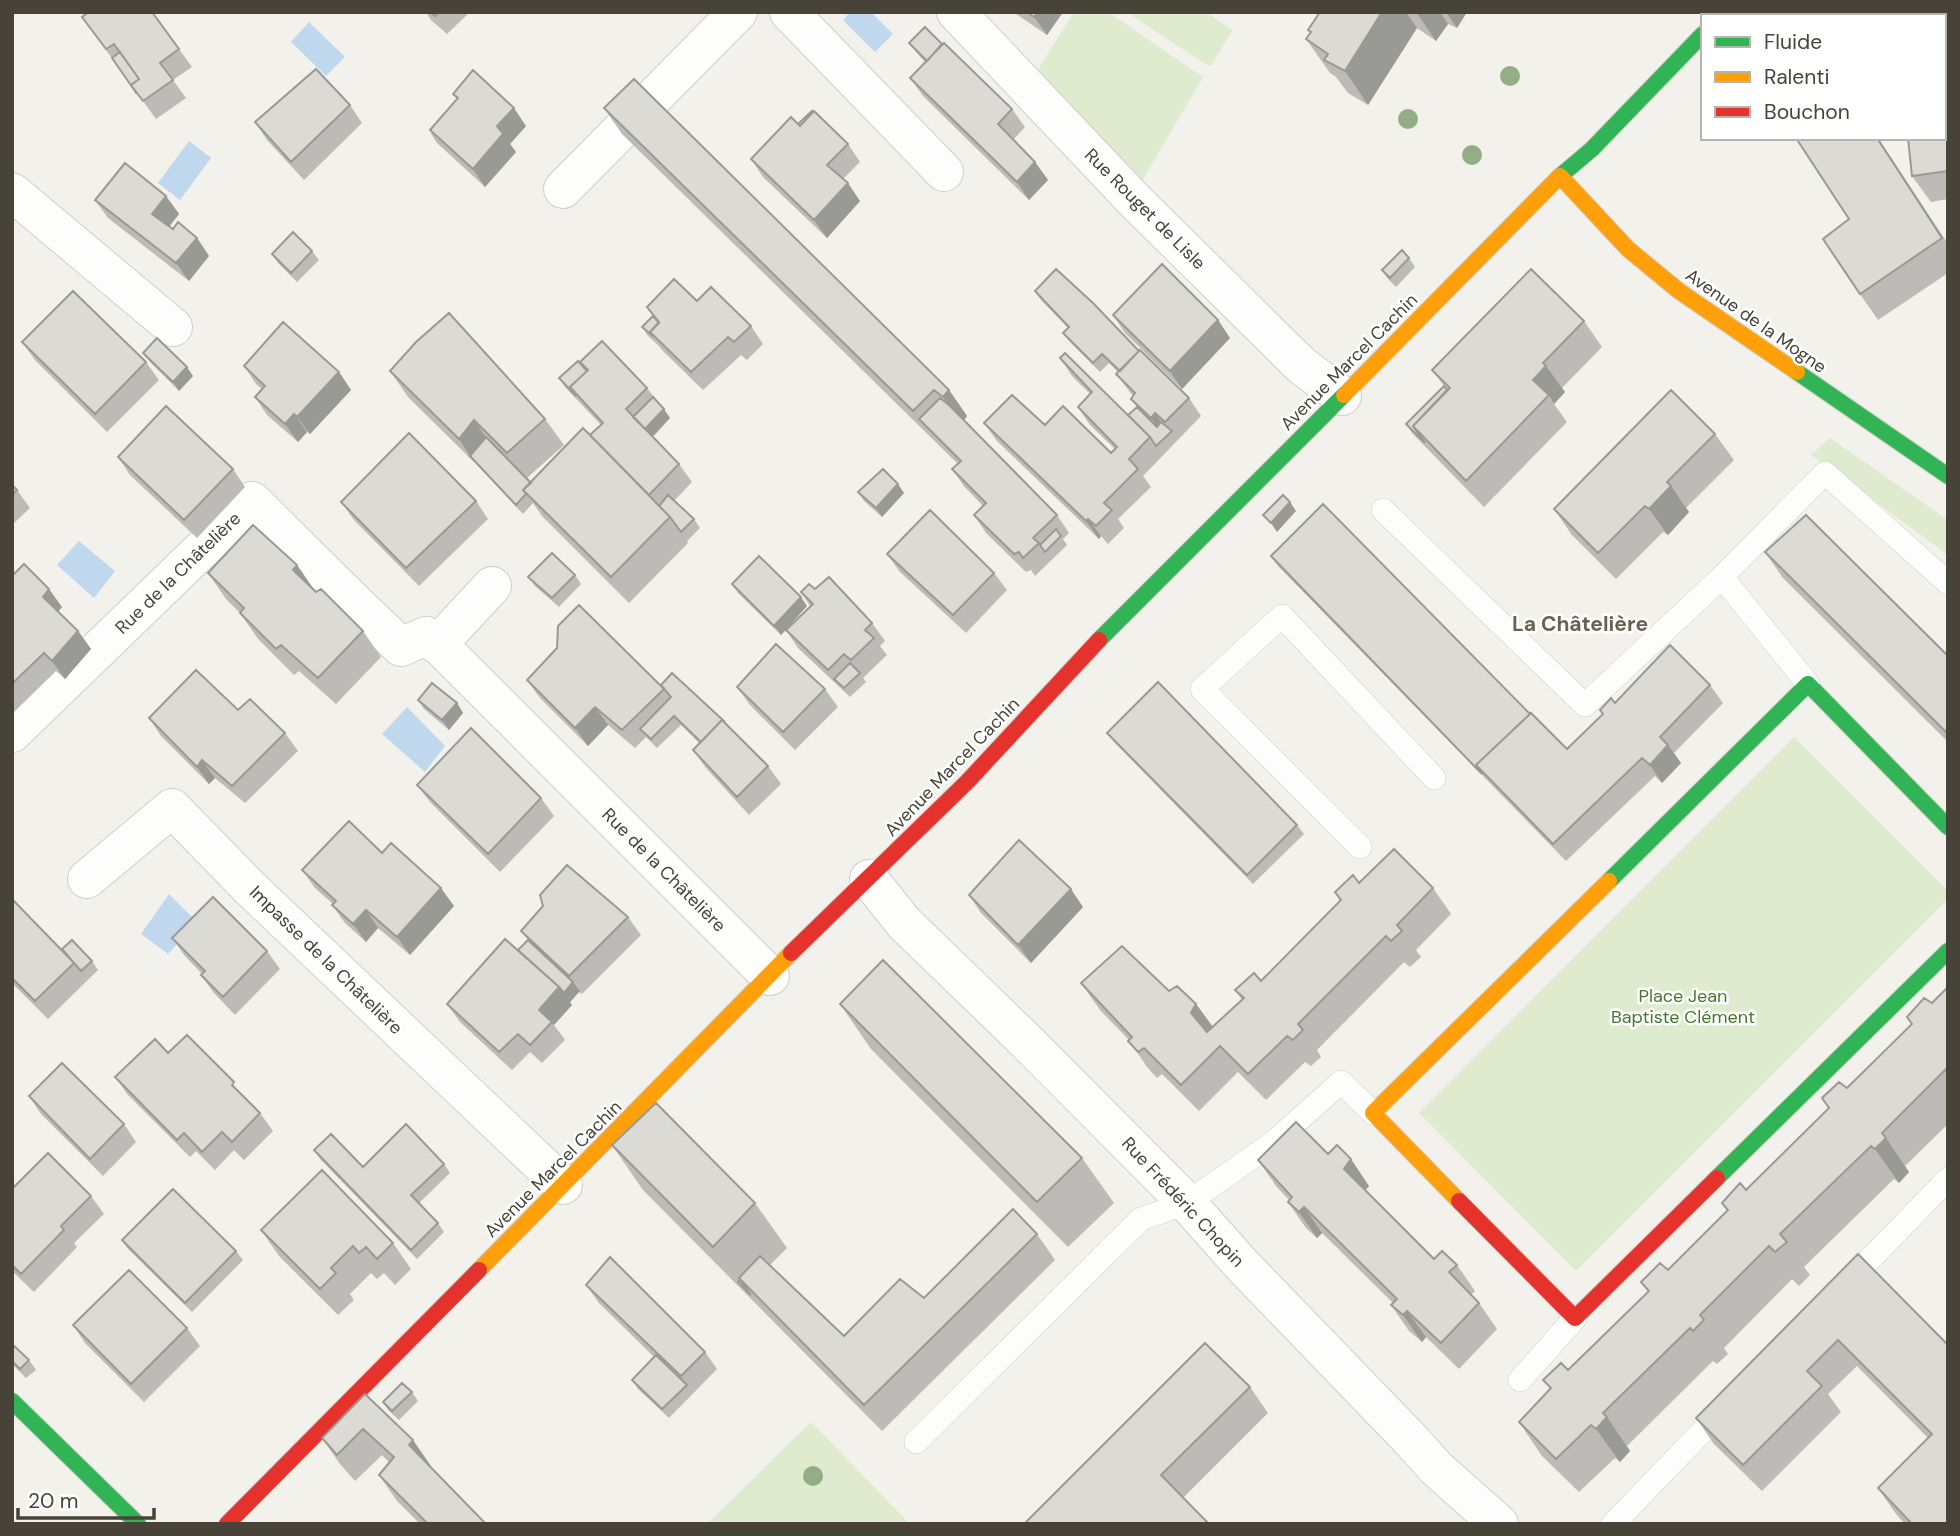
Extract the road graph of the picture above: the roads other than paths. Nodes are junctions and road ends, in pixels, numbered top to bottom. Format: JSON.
{"nodes":[{"id":1,"x":738,"y":12,"type":"edge"},
{"id":2,"x":789,"y":12,"type":"edge"},
{"id":3,"x":956,"y":12,"type":"edge"},
{"id":4,"x":1701,"y":36,"type":"edge"},
{"id":5,"x":944,"y":172,"type":"dead end"},
{"id":6,"x":1560,"y":176,"type":"junction"},
{"id":7,"x":563,"y":189,"type":"dead end"},
{"id":8,"x":12,"y":192,"type":"edge"},
{"id":9,"x":173,"y":327,"type":"dead end"},
{"id":10,"x":1342,"y":396,"type":"junction"},
{"id":11,"x":1948,"y":476,"type":"edge"},
{"id":12,"x":1383,"y":510,"type":"dead end"},
{"id":13,"x":1722,"y":576,"type":"junction"},
{"id":14,"x":1948,"y":583,"type":"edge"},
{"id":15,"x":492,"y":586,"type":"dead end"},
{"id":16,"x":439,"y":646,"type":"junction"},
{"id":17,"x":1808,"y":684,"type":"junction"},
{"id":18,"x":12,"y":733,"type":"edge"},
{"id":19,"x":1434,"y":778,"type":"dead end"},
{"id":20,"x":1948,"y":827,"type":"edge"},
{"id":21,"x":1360,"y":848,"type":"dead end"},
{"id":22,"x":87,"y":879,"type":"dead end"},
{"id":23,"x":870,"y":879,"type":"junction"},
{"id":24,"x":1948,"y":951,"type":"edge"},
{"id":25,"x":771,"y":976,"type":"junction"},
{"id":26,"x":1373,"y":1113,"type":"junction"},
{"id":27,"x":1948,"y":1179,"type":"edge"},
{"id":28,"x":563,"y":1185,"type":"junction"},
{"id":29,"x":1186,"y":1203,"type":"junction"},
{"id":30,"x":1833,"y":1297,"type":"edge"},
{"id":31,"x":1575,"y":1318,"type":"junction"},
{"id":32,"x":1520,"y":1380,"type":"dead end"},
{"id":33,"x":1737,"y":1396,"type":"edge"},
{"id":34,"x":12,"y":1401,"type":"edge"},
{"id":35,"x":916,"y":1442,"type":"dead end"},
{"id":36,"x":138,"y":1524,"type":"edge"},
{"id":37,"x":227,"y":1524,"type":"edge"},
{"id":38,"x":1499,"y":1524,"type":"edge"},
{"id":39,"x":1613,"y":1524,"type":"edge"}],
"edges":[{"from":1,"to":7,"type":"street"},
{"from":2,"to":5,"type":"street"},
{"from":3,"to":10,"type":"street","name":"Rue Rouget de Lisle"},
{"from":4,"to":6,"type":"street","name":"Avenue Marcel Cachin"},
{"from":6,"to":10,"type":"street","name":"Avenue Marcel Cachin"},
{"from":6,"to":11,"type":"street","name":"Avenue de la Mogne"},
{"from":8,"to":9,"type":"street"},
{"from":10,"to":23,"type":"street","name":"Avenue Marcel Cachin"},
{"from":12,"to":13,"type":"lane"},
{"from":13,"to":14,"type":"lane"},
{"from":13,"to":17,"type":"lane"},
{"from":15,"to":16,"type":"street"},
{"from":16,"to":18,"type":"street","name":"Rue de la Châtelière"},
{"from":16,"to":25,"type":"street","name":"Rue de la Châtelière"},
{"from":17,"to":20,"type":"street"},
{"from":17,"to":26,"type":"street"},
{"from":19,"to":21,"type":"lane"},
{"from":22,"to":28,"type":"street","name":"Impasse de la Châtelière"},
{"from":23,"to":25,"type":"street","name":"Avenue Marcel Cachin"},
{"from":23,"to":29,"type":"street","name":"Rue Frédéric Chopin"},
{"from":24,"to":31,"type":"street"},
{"from":25,"to":28,"type":"street","name":"Avenue Marcel Cachin"},
{"from":26,"to":29,"type":"lane"},
{"from":26,"to":31,"type":"street"},
{"from":27,"to":30,"type":"lane"},
{"from":28,"to":37,"type":"street","name":"Avenue Marcel Cachin"},
{"from":29,"to":35,"type":"lane"},
{"from":29,"to":38,"type":"street","name":"Rue Frédéric Chopin"},
{"from":31,"to":32,"type":"lane"},
{"from":33,"to":39,"type":"lane"},
{"from":34,"to":36,"type":"street"}]}
